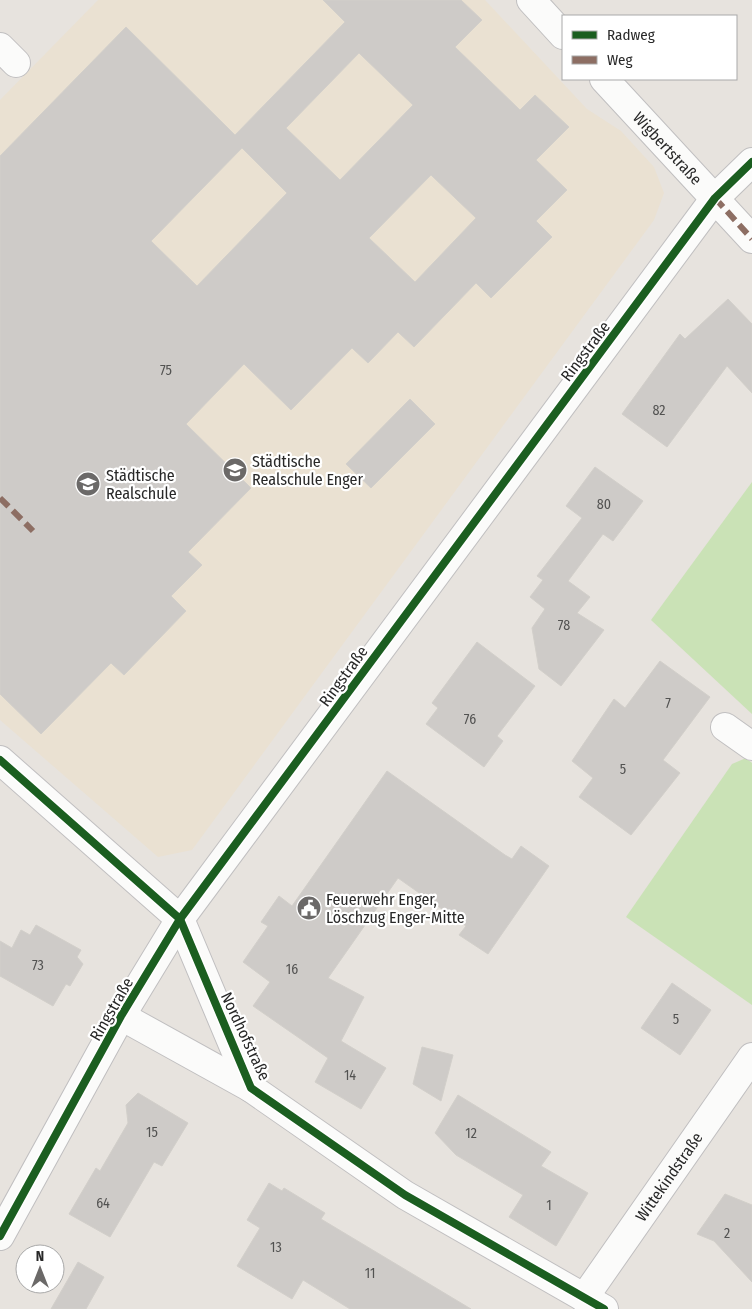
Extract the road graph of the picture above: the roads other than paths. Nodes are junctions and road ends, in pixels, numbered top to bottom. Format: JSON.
{"nodes":[{"id":1,"x":531,"y":0,"type":"edge"},
{"id":2,"x":562,"y":34,"type":"edge"},
{"id":3,"x":605,"y":80,"type":"edge"},
{"id":4,"x":752,"y":162,"type":"edge"},
{"id":5,"x":716,"y":198,"type":"junction"},
{"id":6,"x":752,"y":239,"type":"edge"},
{"id":7,"x":725,"y":727,"type":"dead end"},
{"id":8,"x":752,"y":746,"type":"edge"},
{"id":9,"x":0,"y":760,"type":"edge"},
{"id":10,"x":180,"y":919,"type":"junction"},
{"id":11,"x":121,"y":1016,"type":"junction"},
{"id":12,"x":752,"y":1057,"type":"edge"},
{"id":13,"x":251,"y":1088,"type":"junction"},
{"id":14,"x":0,"y":1236,"type":"edge"},
{"id":15,"x":594,"y":1303,"type":"edge"}],
"edges":[{"from":1,"to":2,"type":"street"},
{"from":3,"to":5,"type":"street","name":"Wigbertstraße"},
{"from":4,"to":5,"type":"street","name":"Ringstraße"},
{"from":5,"to":6,"type":"street","name":"Wigbertstraße"},
{"from":5,"to":10,"type":"street","name":"Ringstraße"},
{"from":7,"to":8,"type":"street"},
{"from":9,"to":10,"type":"street","name":"Nordhofstraße"},
{"from":10,"to":11,"type":"street","name":"Ringstraße"},
{"from":10,"to":13,"type":"street","name":"Nordhofstraße"},
{"from":11,"to":13,"type":"street","name":"Nordhofstraße"},
{"from":11,"to":14,"type":"street","name":"Ringstraße"},
{"from":12,"to":15,"type":"street","name":"Wittekindstraße"},
{"from":13,"to":15,"type":"street","name":"Nordhofstraße"}]}
